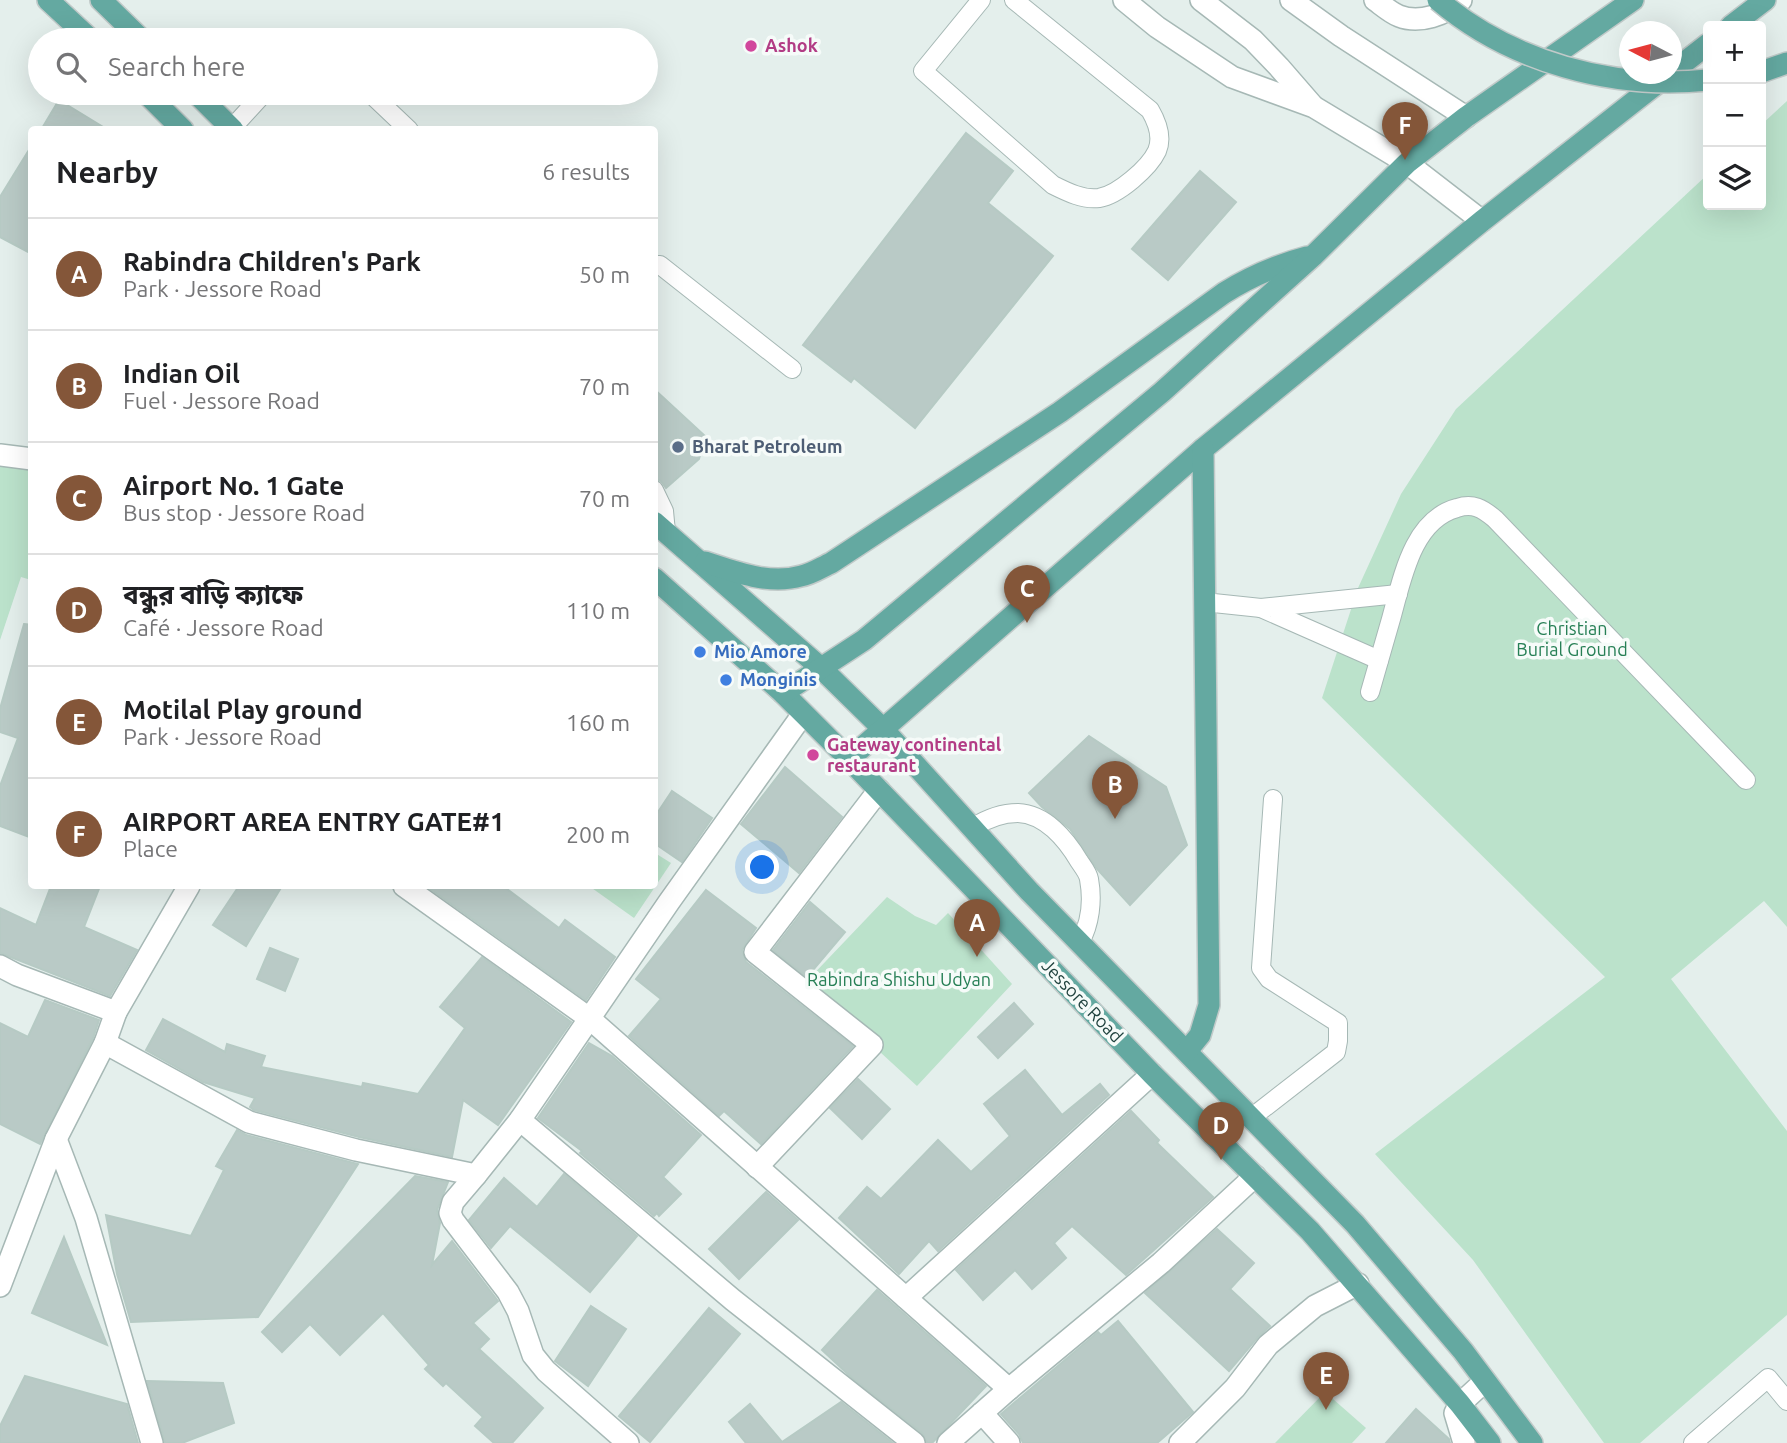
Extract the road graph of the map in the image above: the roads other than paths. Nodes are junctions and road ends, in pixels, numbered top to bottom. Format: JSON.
{"nodes":[{"id":1,"x":48,"y":0,"type":"edge"},
{"id":2,"x":101,"y":0,"type":"edge"},
{"id":3,"x":981,"y":0,"type":"edge"},
{"id":4,"x":1014,"y":0,"type":"edge"},
{"id":5,"x":1124,"y":0,"type":"edge"},
{"id":6,"x":1201,"y":0,"type":"edge"},
{"id":7,"x":1291,"y":0,"type":"edge"},
{"id":8,"x":1376,"y":0,"type":"edge"},
{"id":9,"x":1437,"y":0,"type":"edge"},
{"id":10,"x":1461,"y":0,"type":"edge"},
{"id":11,"x":1633,"y":0,"type":"edge"},
{"id":12,"x":1765,"y":0,"type":"edge"},
{"id":13,"x":1738,"y":21,"type":"edge"},
{"id":14,"x":78,"y":28,"type":"edge"},
{"id":15,"x":130,"y":28,"type":"edge"},
{"id":16,"x":1703,"y":48,"type":"edge"},
{"id":17,"x":1787,"y":63,"type":"edge"},
{"id":18,"x":1682,"y":64,"type":"edge"},
{"id":19,"x":1766,"y":70,"type":"edge"},
{"id":20,"x":1703,"y":80,"type":"edge"},
{"id":21,"x":1657,"y":84,"type":"edge"},
{"id":22,"x":158,"y":105,"type":"edge"},
{"id":23,"x":208,"y":105,"type":"edge"},
{"id":24,"x":254,"y":105,"type":"edge"},
{"id":25,"x":383,"y":105,"type":"edge"},
{"id":26,"x":1314,"y":107,"type":"junction"},
{"id":27,"x":1465,"y":117,"type":"junction"},
{"id":28,"x":179,"y":126,"type":"edge"},
{"id":29,"x":230,"y":126,"type":"edge"},
{"id":30,"x":236,"y":126,"type":"edge"},
{"id":31,"x":405,"y":126,"type":"edge"},
{"id":32,"x":1407,"y":163,"type":"junction"},
{"id":33,"x":1482,"y":221,"type":"junction"},
{"id":34,"x":1313,"y":256,"type":"junction"},
{"id":35,"x":658,"y":265,"type":"edge"},
{"id":36,"x":792,"y":369,"type":"dead end"},
{"id":37,"x":1203,"y":449,"type":"junction"},
{"id":38,"x":0,"y":455,"type":"edge"},
{"id":39,"x":28,"y":459,"type":"edge"},
{"id":40,"x":658,"y":498,"type":"edge"},
{"id":41,"x":660,"y":527,"type":"edge"},
{"id":42,"x":697,"y":559,"type":"junction"},
{"id":43,"x":658,"y":582,"type":"edge"},
{"id":44,"x":1398,"y":594,"type":"junction"},
{"id":45,"x":1204,"y":602,"type":"junction"},
{"id":46,"x":1261,"y":608,"type":"junction"},
{"id":47,"x":1379,"y":660,"type":"junction"},
{"id":48,"x":822,"y":668,"type":"junction"},
{"id":49,"x":1370,"y":692,"type":"dead end"},
{"id":50,"x":783,"y":693,"type":"junction"},
{"id":51,"x":803,"y":714,"type":"junction"},
{"id":52,"x":883,"y":729,"type":"junction"},
{"id":53,"x":849,"y":759,"type":"junction"},
{"id":54,"x":1745,"y":780,"type":"dead end"},
{"id":55,"x":879,"y":790,"type":"junction"},
{"id":56,"x":1273,"y":799,"type":"dead end"},
{"id":57,"x":972,"y":828,"type":"junction"},
{"id":58,"x":188,"y":889,"type":"edge"},
{"id":59,"x":408,"y":889,"type":"edge"},
{"id":60,"x":1080,"y":942,"type":"junction"},
{"id":61,"x":0,"y":966,"type":"edge"},
{"id":62,"x":116,"y":1012,"type":"junction"},
{"id":63,"x":589,"y":1018,"type":"junction"},
{"id":64,"x":105,"y":1043,"type":"junction"},
{"id":65,"x":1187,"y":1051,"type":"junction"},
{"id":66,"x":1152,"y":1074,"type":"junction"},
{"id":67,"x":1251,"y":1118,"type":"junction"},
{"id":68,"x":520,"y":1120,"type":"junction"},
{"id":69,"x":56,"y":1139,"type":"junction"},
{"id":70,"x":757,"y":1167,"type":"junction"},
{"id":71,"x":476,"y":1175,"type":"junction"},
{"id":72,"x":1255,"y":1176,"type":"junction"},
{"id":73,"x":1358,"y":1284,"type":"junction"},
{"id":74,"x":0,"y":1286,"type":"edge"},
{"id":75,"x":906,"y":1298,"type":"junction"},
{"id":76,"x":1485,"y":1381,"type":"junction"},
{"id":77,"x":1009,"y":1389,"type":"junction"},
{"id":78,"x":1787,"y":1401,"type":"edge"},
{"id":79,"x":1460,"y":1404,"type":"junction"},
{"id":80,"x":982,"y":1413,"type":"junction"},
{"id":81,"x":152,"y":1443,"type":"edge"},
{"id":82,"x":628,"y":1443,"type":"edge"},
{"id":83,"x":914,"y":1443,"type":"edge"},
{"id":84,"x":948,"y":1443,"type":"edge"},
{"id":85,"x":1009,"y":1443,"type":"edge"},
{"id":86,"x":1180,"y":1443,"type":"edge"},
{"id":87,"x":1464,"y":1443,"type":"edge"},
{"id":88,"x":1490,"y":1443,"type":"edge"},
{"id":89,"x":1532,"y":1443,"type":"edge"},
{"id":90,"x":1693,"y":1443,"type":"edge"}],
"edges":[{"from":1,"to":14,"type":"main road"},
{"from":2,"to":15,"type":"main road"},
{"from":3,"to":4,"type":"lane"},
{"from":5,"to":26,"type":"street"},
{"from":6,"to":26,"type":"street"},
{"from":7,"to":27,"type":"street"},
{"from":8,"to":10,"type":"street"},
{"from":9,"to":20,"type":"main road","bridge":true},
{"from":11,"to":27,"type":"main road"},
{"from":12,"to":13,"type":"main road"},
{"from":16,"to":18,"type":"main road"},
{"from":17,"to":19,"type":"main road"},
{"from":21,"to":33,"type":"main road"},
{"from":22,"to":28,"type":"main road"},
{"from":23,"to":29,"type":"main road"},
{"from":24,"to":30,"type":"lane"},
{"from":25,"to":31,"type":"lane"},
{"from":26,"to":32,"type":"street"},
{"from":27,"to":32,"type":"main road"},
{"from":32,"to":33,"type":"street"},
{"from":32,"to":34,"type":"main road"},
{"from":33,"to":37,"type":"main road"},
{"from":34,"to":42,"type":"main road"},
{"from":34,"to":48,"type":"main road"},
{"from":35,"to":36,"type":"lane"},
{"from":37,"to":45,"type":"main road"},
{"from":37,"to":52,"type":"main road"},
{"from":38,"to":39,"type":"street"},
{"from":40,"to":41,"type":"lane"},
{"from":41,"to":42,"type":"main road"},
{"from":42,"to":48,"type":"main road"},
{"from":43,"to":50,"type":"main road","name":"Jessore Road"},
{"from":44,"to":46,"type":"lane"},
{"from":44,"to":47,"type":"lane"},
{"from":44,"to":54,"type":"lane"},
{"from":45,"to":46,"type":"lane"},
{"from":45,"to":65,"type":"main road"},
{"from":46,"to":47,"type":"lane"},
{"from":47,"to":49,"type":"lane"},
{"from":48,"to":50,"type":"main road"},
{"from":48,"to":52,"type":"main road"},
{"from":50,"to":51,"type":"main road","name":"Jessore Road"},
{"from":51,"to":53,"type":"main road","name":"Jessore Road"},
{"from":51,"to":63,"type":"street"},
{"from":52,"to":53,"type":"main road"},
{"from":52,"to":57,"type":"main road"},
{"from":53,"to":55,"type":"main road","name":"Jessore Road"},
{"from":55,"to":66,"type":"main road","name":"Jessore Road"},
{"from":55,"to":70,"type":"street"},
{"from":56,"to":67,"type":"lane"},
{"from":57,"to":60,"type":"main road"},
{"from":57,"to":60,"type":"lane"},
{"from":58,"to":62,"type":"street"},
{"from":59,"to":63,"type":"street"},
{"from":60,"to":65,"type":"main road"},
{"from":61,"to":62,"type":"street"},
{"from":62,"to":64,"type":"street"},
{"from":63,"to":68,"type":"street"},
{"from":63,"to":70,"type":"street"},
{"from":64,"to":69,"type":"street"},
{"from":64,"to":71,"type":"street"},
{"from":65,"to":67,"type":"main road"},
{"from":66,"to":72,"type":"main road","name":"Jessore Road"},
{"from":66,"to":75,"type":"street"},
{"from":67,"to":76,"type":"main road"},
{"from":68,"to":71,"type":"street"},
{"from":68,"to":83,"type":"street"},
{"from":69,"to":74,"type":"street"},
{"from":69,"to":81,"type":"street"},
{"from":70,"to":75,"type":"street"},
{"from":71,"to":82,"type":"street"},
{"from":72,"to":73,"type":"main road","name":"Jessore Road"},
{"from":72,"to":77,"type":"street"},
{"from":73,"to":79,"type":"main road","name":"Jessore Road"},
{"from":73,"to":86,"type":"street"},
{"from":75,"to":77,"type":"street"},
{"from":76,"to":79,"type":"street"},
{"from":76,"to":89,"type":"main road"},
{"from":77,"to":80,"type":"street"},
{"from":78,"to":90,"type":"lane"},
{"from":79,"to":87,"type":"street"},
{"from":79,"to":88,"type":"main road","name":"Jessore Road"},
{"from":80,"to":84,"type":"street"},
{"from":80,"to":85,"type":"street"}]}
